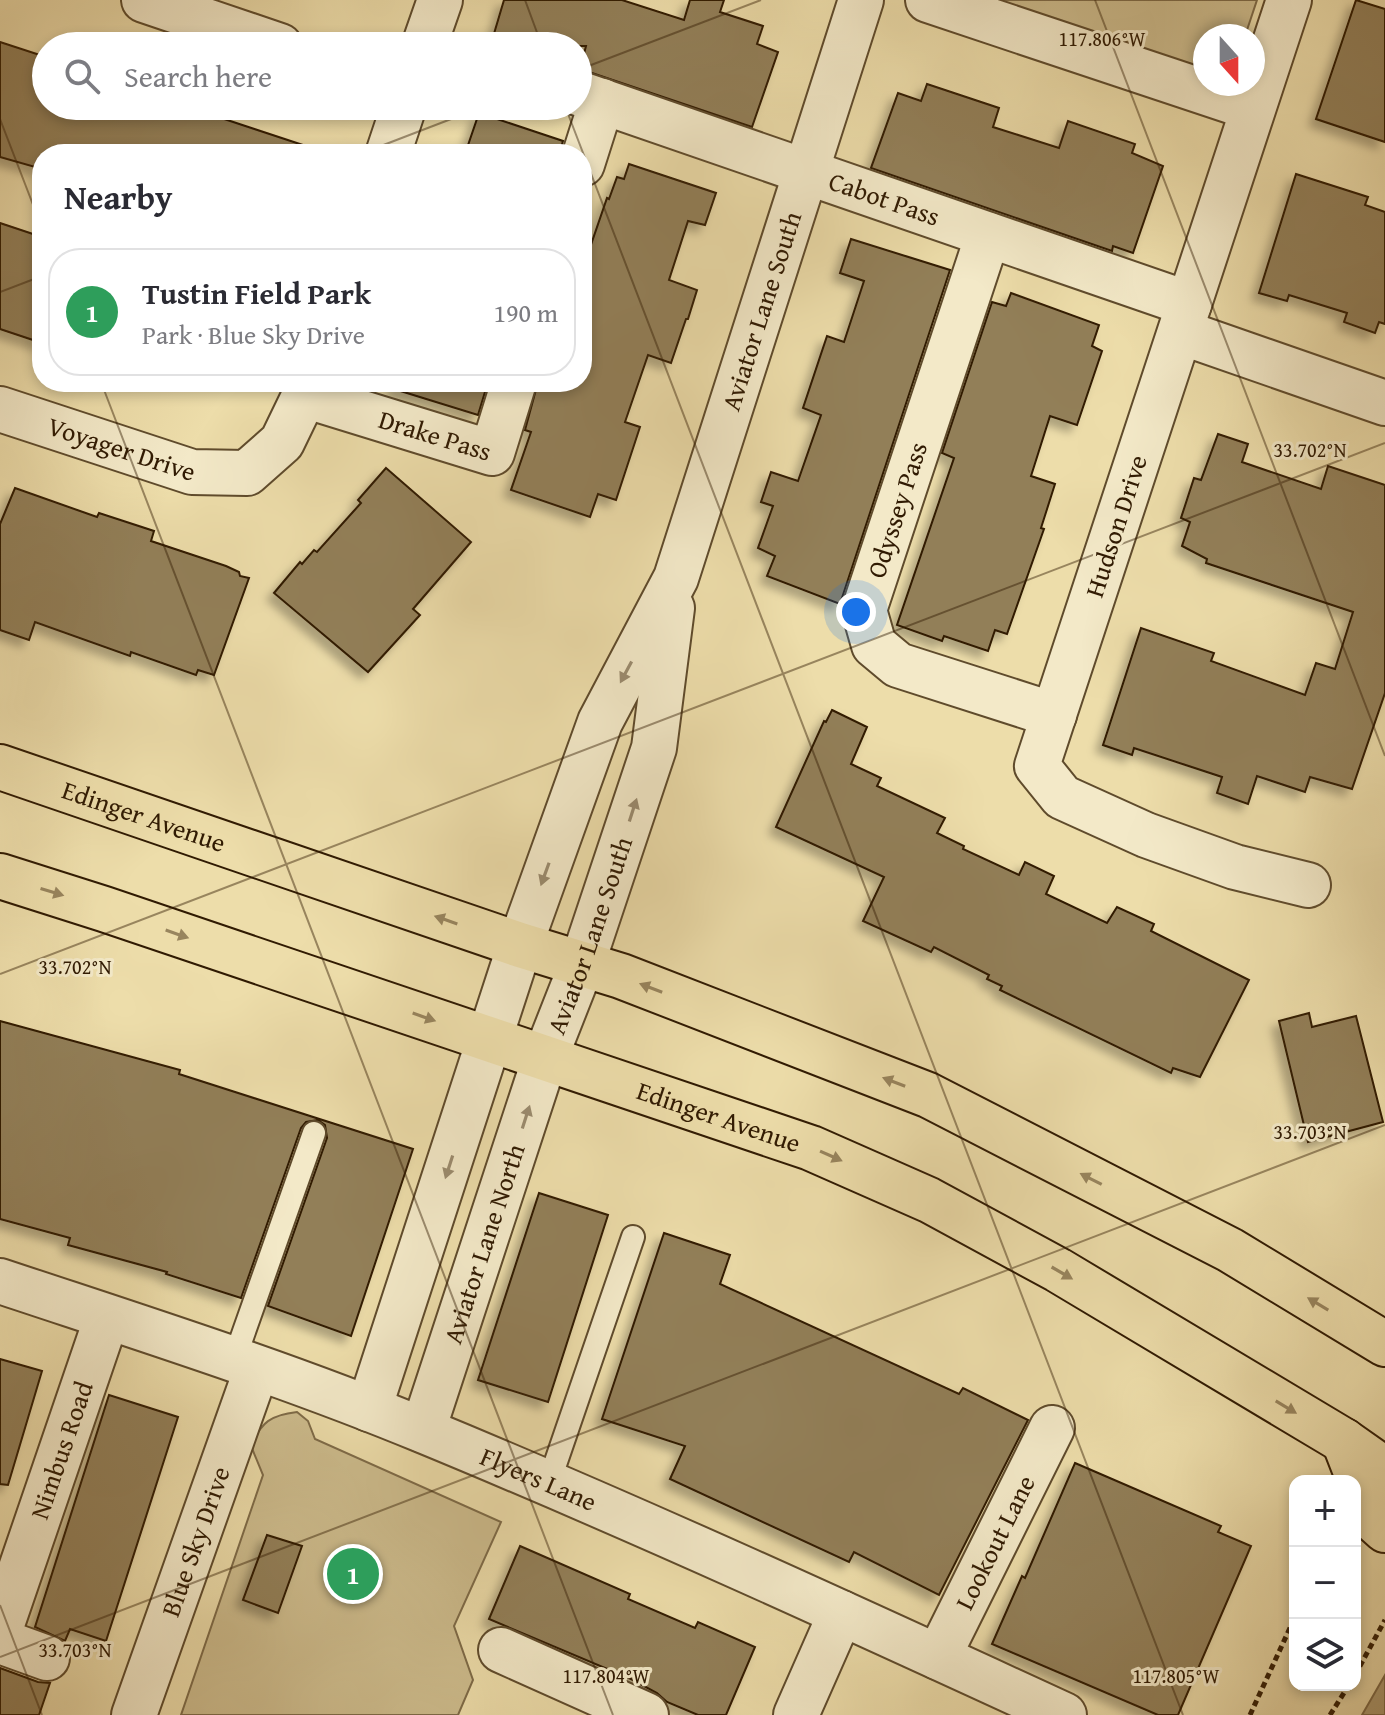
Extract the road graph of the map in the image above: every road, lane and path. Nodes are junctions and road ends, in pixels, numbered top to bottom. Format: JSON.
{"nodes":[{"id":1,"x":144,"y":0,"type":"edge"},
{"id":2,"x":440,"y":0,"type":"edge"},
{"id":3,"x":861,"y":0,"type":"edge"},
{"id":4,"x":928,"y":0,"type":"edge"},
{"id":5,"x":1289,"y":0,"type":"edge"},
{"id":6,"x":239,"y":32,"type":"edge"},
{"id":7,"x":431,"y":32,"type":"edge"},
{"id":8,"x":592,"y":98,"type":"edge"},
{"id":9,"x":1252,"y":108,"type":"junction"},
{"id":10,"x":399,"y":120,"type":"edge"},
{"id":11,"x":587,"y":120,"type":"edge"},
{"id":12,"x":391,"y":144,"type":"edge"},
{"id":13,"x":584,"y":144,"type":"edge"},
{"id":14,"x":805,"y":173,"type":"junction"},
{"id":15,"x":988,"y":235,"type":"junction"},
{"id":16,"x":1185,"y":318,"type":"junction"},
{"id":17,"x":307,"y":392,"type":"edge"},
{"id":18,"x":318,"y":392,"type":"edge"},
{"id":19,"x":511,"y":392,"type":"edge"},
{"id":20,"x":1385,"y":403,"type":"edge"},
{"id":21,"x":0,"y":409,"type":"edge"},
{"id":22,"x":676,"y":578,"type":"junction"},
{"id":23,"x":1054,"y":715,"type":"junction"},
{"id":24,"x":0,"y":767,"type":"edge"},
{"id":25,"x":0,"y":876,"type":"edge"},
{"id":26,"x":1308,"y":885,"type":"dead end"},
{"id":27,"x":520,"y":945,"type":"junction"},
{"id":28,"x":582,"y":964,"type":"junction"},
{"id":29,"x":490,"y":1040,"type":"junction"},
{"id":30,"x":545,"y":1058,"type":"junction"},
{"id":31,"x":314,"y":1133,"type":"dead end"},
{"id":32,"x":633,"y":1237,"type":"dead end"},
{"id":33,"x":0,"y":1281,"type":"edge"},
{"id":34,"x":107,"y":1317,"type":"junction"},
{"id":35,"x":1385,"y":1344,"type":"edge"},
{"id":36,"x":246,"y":1364,"type":"junction"},
{"id":37,"x":369,"y":1409,"type":"junction"},
{"id":38,"x":1052,"y":1428,"type":"dead end"},
{"id":39,"x":423,"y":1430,"type":"junction"},
{"id":40,"x":1344,"y":1441,"type":"junction"},
{"id":41,"x":1385,"y":1470,"type":"edge"},
{"id":42,"x":548,"y":1485,"type":"junction"},
{"id":43,"x":1380,"y":1525,"type":"edge"},
{"id":44,"x":841,"y":1613,"type":"junction"},
{"id":45,"x":1294,"y":1619,"type":"edge"},
{"id":46,"x":1385,"y":1620,"type":"edge"},
{"id":47,"x":0,"y":1630,"type":"edge"},
{"id":48,"x":0,"y":1641,"type":"edge"},
{"id":49,"x":501,"y":1650,"type":"dead end"},
{"id":50,"x":938,"y":1657,"type":"junction"},
{"id":51,"x":47,"y":1658,"type":"dead end"},
{"id":52,"x":1361,"y":1664,"type":"edge"},
{"id":53,"x":1345,"y":1691,"type":"edge"},
{"id":54,"x":627,"y":1711,"type":"edge"},
{"id":55,"x":134,"y":1715,"type":"edge"},
{"id":56,"x":796,"y":1715,"type":"edge"},
{"id":57,"x":1064,"y":1715,"type":"edge"},
{"id":58,"x":1250,"y":1715,"type":"edge"},
{"id":59,"x":1330,"y":1715,"type":"edge"}],
"edges":[{"from":1,"to":6,"type":"street"},
{"from":2,"to":7,"type":"street"},
{"from":3,"to":14,"type":"street","name":"Aviator Lane South"},
{"from":4,"to":9,"type":"street"},
{"from":5,"to":9,"type":"street","name":"Hudson Drive"},
{"from":8,"to":14,"type":"street","name":"Cabot Pass"},
{"from":9,"to":16,"type":"street","name":"Hudson Drive"},
{"from":10,"to":12,"type":"street"},
{"from":11,"to":13,"type":"street"},
{"from":14,"to":15,"type":"street","name":"Cabot Pass"},
{"from":14,"to":22,"type":"street","name":"Aviator Lane South"},
{"from":15,"to":16,"type":"street","name":"Cabot Pass"},
{"from":15,"to":23,"type":"street","name":"Odyssey Pass"},
{"from":16,"to":20,"type":"street","name":"Cabot Pass"},
{"from":16,"to":23,"type":"street","name":"Hudson Drive"},
{"from":17,"to":21,"type":"street","name":"Voyager Drive"},
{"from":18,"to":19,"type":"street","name":"Drake Pass"},
{"from":22,"to":27,"type":"street","name":"Aviator Lane South","one_way":true},
{"from":28,"to":22,"type":"street","name":"Aviator Lane South","one_way":true},
{"from":23,"to":26,"type":"street","name":"Hudson Drive"},
{"from":27,"to":24,"type":"main road","name":"Edinger Avenue","one_way":true},
{"from":25,"to":29,"type":"main road","name":"Edinger Avenue","one_way":true},
{"from":27,"to":28,"type":"main road","name":"Edinger Avenue"},
{"from":27,"to":29,"type":"street","name":"Aviator Lane South"},
{"from":28,"to":30,"type":"street","name":"Aviator Lane South"},
{"from":35,"to":28,"type":"main road","name":"Edinger Avenue","one_way":true},
{"from":29,"to":30,"type":"main road","name":"Edinger Avenue"},
{"from":29,"to":37,"type":"street","one_way":true},
{"from":39,"to":30,"type":"street","name":"Aviator Lane North","one_way":true},
{"from":30,"to":40,"type":"main road","name":"Edinger Avenue","one_way":true},
{"from":31,"to":36,"type":"lane"},
{"from":32,"to":42,"type":"lane"},
{"from":33,"to":34,"type":"street","name":"Flyers Lane"},
{"from":34,"to":36,"type":"street","name":"Flyers Lane"},
{"from":34,"to":47,"type":"street","name":"Nimbus Road"},
{"from":36,"to":37,"type":"street","name":"Flyers Lane"},
{"from":36,"to":55,"type":"street","name":"Blue Sky Drive"},
{"from":37,"to":39,"type":"street","name":"Flyers Lane"},
{"from":38,"to":50,"type":"street","name":"Lookout Lane"},
{"from":39,"to":42,"type":"street","name":"Flyers Lane"},
{"from":40,"to":41,"type":"main road","name":"Edinger Avenue"},
{"from":40,"to":43,"type":"main road"},
{"from":42,"to":44,"type":"street","name":"Flyers Lane"},
{"from":44,"to":50,"type":"street","name":"Flyers Lane"},
{"from":44,"to":56,"type":"street"},
{"from":45,"to":58,"type":"path"},
{"from":46,"to":52,"type":"path"},
{"from":48,"to":51,"type":"street"},
{"from":49,"to":54,"type":"street"},
{"from":50,"to":57,"type":"street","name":"Flyers Lane"},
{"from":53,"to":59,"type":"path"}]}
